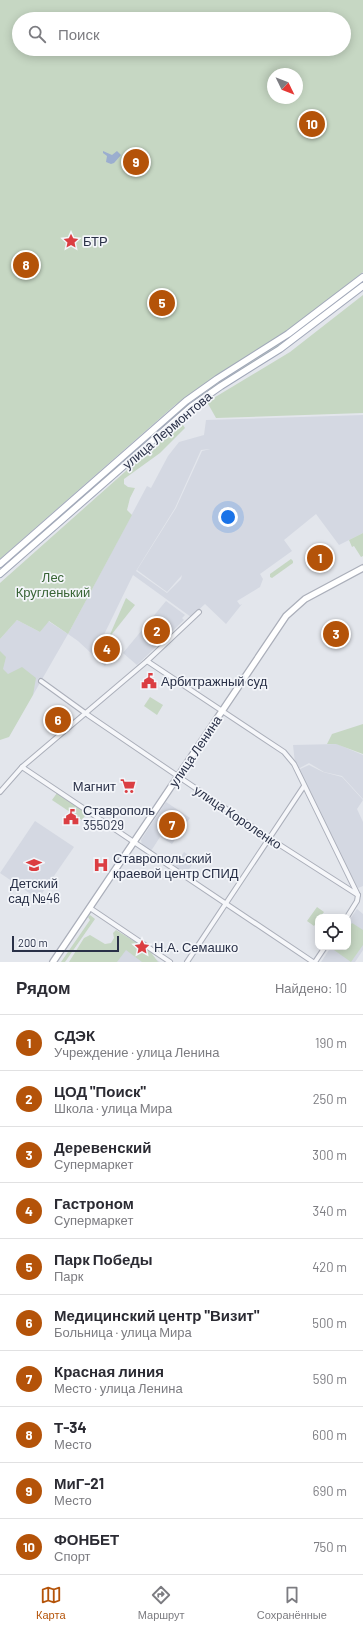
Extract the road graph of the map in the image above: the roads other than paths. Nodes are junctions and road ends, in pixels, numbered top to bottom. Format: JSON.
{"nodes":[{"id":1,"x":363,"y":277,"type":"edge"},
{"id":2,"x":363,"y":286,"type":"edge"},
{"id":3,"x":288,"y":334,"type":"junction"},
{"id":4,"x":292,"y":340,"type":"junction"},
{"id":5,"x":40,"y":529,"type":"junction"},
{"id":6,"x":46,"y":535,"type":"junction"},
{"id":7,"x":0,"y":564,"type":"edge"},
{"id":8,"x":363,"y":568,"type":"edge"},
{"id":9,"x":0,"y":574,"type":"edge"},
{"id":10,"x":199,"y":612,"type":"dead end"},
{"id":11,"x":147,"y":661,"type":"junction"},
{"id":12,"x":41,"y":681,"type":"dead end"},
{"id":13,"x":222,"y":711,"type":"junction"},
{"id":14,"x":86,"y":713,"type":"junction"},
{"id":15,"x":22,"y":767,"type":"junction"},
{"id":16,"x":178,"y":777,"type":"junction"},
{"id":17,"x":304,"y":786,"type":"junction"},
{"id":18,"x":0,"y":792,"type":"edge"},
{"id":19,"x":269,"y":838,"type":"junction"},
{"id":20,"x":134,"y":842,"type":"junction"},
{"id":21,"x":358,"y":895,"type":"junction"},
{"id":22,"x":226,"y":904,"type":"junction"},
{"id":23,"x":90,"y":908,"type":"junction"},
{"id":24,"x":349,"y":914,"type":"edge"},
{"id":25,"x":323,"y":950,"type":"edge"},
{"id":26,"x":54,"y":962,"type":"edge"},
{"id":27,"x":170,"y":962,"type":"edge"},
{"id":28,"x":187,"y":962,"type":"edge"},
{"id":29,"x":314,"y":962,"type":"edge"}],
"edges":[{"from":1,"to":3,"type":"main road","name":"улица Лермонтова"},
{"from":2,"to":4,"type":"main road","name":"улица Лермонтова"},
{"from":3,"to":4,"type":"main road"},
{"from":3,"to":5,"type":"main road","name":"улица Лермонтова"},
{"from":4,"to":6,"type":"main road","name":"улица Лермонтова"},
{"from":5,"to":6,"type":"main road"},
{"from":5,"to":7,"type":"main road","name":"улица Лермонтова"},
{"from":6,"to":9,"type":"main road","name":"улица Лермонтова"},
{"from":8,"to":13,"type":"main road","name":"улица Ленина"},
{"from":10,"to":11,"type":"street"},
{"from":11,"to":13,"type":"street"},
{"from":11,"to":14,"type":"street"},
{"from":12,"to":14,"type":"street","name":"улица Короленко"},
{"from":13,"to":16,"type":"main road","name":"улица Ленина"},
{"from":13,"to":17,"type":"street"},
{"from":14,"to":15,"type":"street"},
{"from":14,"to":16,"type":"street","name":"улица Короленко"},
{"from":15,"to":18,"type":"street"},
{"from":15,"to":20,"type":"street"},
{"from":16,"to":19,"type":"street","name":"улица Короленко"},
{"from":16,"to":20,"type":"main road","name":"улица Ленина"},
{"from":17,"to":19,"type":"street"},
{"from":17,"to":21,"type":"street"},
{"from":19,"to":21,"type":"street","name":"улица Короленко"},
{"from":19,"to":22,"type":"street"},
{"from":20,"to":22,"type":"street"},
{"from":20,"to":23,"type":"main road","name":"улица Ленина"},
{"from":21,"to":24,"type":"street"},
{"from":22,"to":28,"type":"street"},
{"from":22,"to":29,"type":"street"},
{"from":23,"to":26,"type":"main road","name":"улица Ленина"},
{"from":23,"to":27,"type":"street"},
{"from":25,"to":29,"type":"street"}]}
